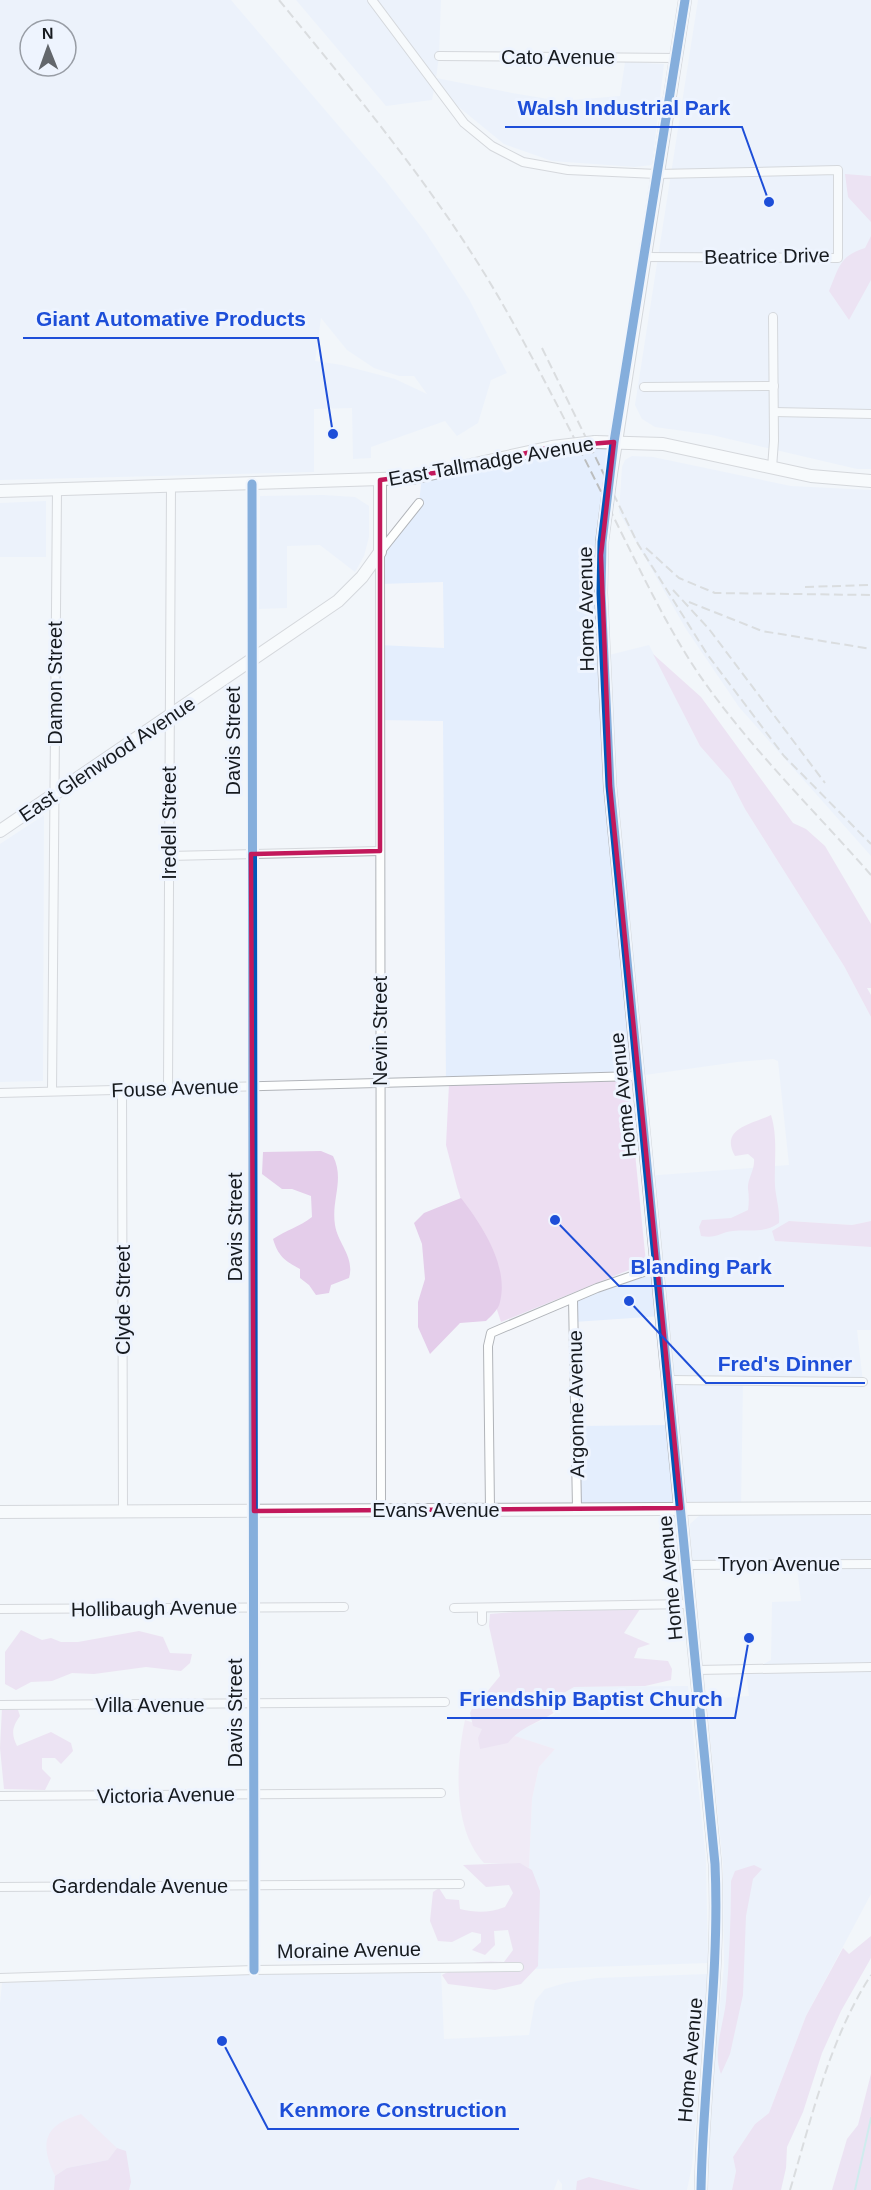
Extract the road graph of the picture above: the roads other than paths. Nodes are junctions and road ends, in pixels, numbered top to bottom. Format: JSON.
{"nodes":[{"id":1,"x":372,"y":0,"type":"edge"},
{"id":2,"x":685,"y":0,"type":"edge"},
{"id":3,"x":439,"y":56,"type":"dead end"},
{"id":4,"x":676,"y":58,"type":"junction"},
{"id":5,"x":657,"y":174,"type":"junction"},
{"id":6,"x":644,"y":257,"type":"junction"},
{"id":7,"x":773,"y":317,"type":"dead end"},
{"id":8,"x":774,"y":386,"type":"junction"},
{"id":9,"x":644,"y":387,"type":"dead end"},
{"id":10,"x":774,"y":412,"type":"junction"},
{"id":11,"x":871,"y":414,"type":"edge"},
{"id":12,"x":614,"y":442,"type":"junction"},
{"id":13,"x":772,"y":468,"type":"junction"},
{"id":14,"x":380,"y":480,"type":"junction"},
{"id":15,"x":871,"y":481,"type":"edge"},
{"id":16,"x":252,"y":484,"type":"junction"},
{"id":17,"x":171,"y":486,"type":"junction"},
{"id":18,"x":57,"y":490,"type":"junction"},
{"id":19,"x":0,"y":491,"type":"edge"},
{"id":20,"x":420,"y":503,"type":"dead end"},
{"id":21,"x":380,"y":552,"type":"junction"},
{"id":22,"x":252,"y":660,"type":"junction"},
{"id":23,"x":170,"y":716,"type":"junction"},
{"id":24,"x":54,"y":794,"type":"junction"},
{"id":25,"x":0,"y":831,"type":"edge"},
{"id":26,"x":380,"y":851,"type":"junction"},
{"id":27,"x":251,"y":854,"type":"junction"},
{"id":28,"x":169,"y":856,"type":"junction"},
{"id":29,"x":638,"y":1076,"type":"junction"},
{"id":30,"x":380,"y":1083,"type":"junction"},
{"id":31,"x":251,"y":1086,"type":"junction"},
{"id":32,"x":168,"y":1087,"type":"junction"},
{"id":33,"x":122,"y":1089,"type":"junction"},
{"id":34,"x":52,"y":1091,"type":"junction"},
{"id":35,"x":0,"y":1093,"type":"edge"},
{"id":36,"x":658,"y":1267,"type":"junction"},
{"id":37,"x":573,"y":1299,"type":"junction"},
{"id":38,"x":669,"y":1380,"type":"junction"},
{"id":39,"x":863,"y":1382,"type":"dead end"},
{"id":40,"x":577,"y":1508,"type":"junction"},
{"id":41,"x":681,"y":1508,"type":"junction"},
{"id":42,"x":871,"y":1508,"type":"edge"},
{"id":43,"x":490,"y":1509,"type":"junction"},
{"id":44,"x":381,"y":1510,"type":"junction"},
{"id":45,"x":123,"y":1511,"type":"junction"},
{"id":46,"x":254,"y":1511,"type":"junction"},
{"id":47,"x":0,"y":1512,"type":"edge"},
{"id":48,"x":871,"y":1564,"type":"edge"},
{"id":49,"x":686,"y":1565,"type":"junction"},
{"id":50,"x":690,"y":1604,"type":"junction"},
{"id":51,"x":253,"y":1607,"type":"junction"},
{"id":52,"x":344,"y":1607,"type":"dead end"},
{"id":53,"x":454,"y":1608,"type":"dead end"},
{"id":54,"x":482,"y":1608,"type":"junction"},
{"id":55,"x":0,"y":1609,"type":"edge"},
{"id":56,"x":482,"y":1621,"type":"dead end"},
{"id":57,"x":871,"y":1667,"type":"edge"},
{"id":58,"x":697,"y":1670,"type":"junction"},
{"id":59,"x":445,"y":1702,"type":"dead end"},
{"id":60,"x":254,"y":1704,"type":"junction"},
{"id":61,"x":0,"y":1705,"type":"edge"},
{"id":62,"x":441,"y":1793,"type":"dead end"},
{"id":63,"x":254,"y":1794,"type":"junction"},
{"id":64,"x":0,"y":1796,"type":"edge"},
{"id":65,"x":460,"y":1884,"type":"dead end"},
{"id":66,"x":256,"y":1885,"type":"junction"},
{"id":67,"x":0,"y":1887,"type":"edge"},
{"id":68,"x":519,"y":1967,"type":"dead end"},
{"id":69,"x":254,"y":1970,"type":"junction"},
{"id":70,"x":0,"y":1978,"type":"edge"},
{"id":71,"x":701,"y":2190,"type":"edge"}],
"edges":[{"from":1,"to":5,"type":"street"},
{"from":2,"to":4,"type":"street","name":"Home Avenue"},
{"from":3,"to":4,"type":"street","name":"Cato Avenue"},
{"from":4,"to":5,"type":"street","name":"Home Avenue"},
{"from":5,"to":6,"type":"street","name":"Home Avenue"},
{"from":5,"to":6,"type":"street","name":"Beatrice Drive"},
{"from":6,"to":12,"type":"street","name":"Home Avenue"},
{"from":7,"to":8,"type":"street"},
{"from":8,"to":9,"type":"street"},
{"from":8,"to":10,"type":"street"},
{"from":10,"to":11,"type":"street"},
{"from":10,"to":13,"type":"street"},
{"from":12,"to":13,"type":"street","name":"East Tallmadge Avenue"},
{"from":12,"to":14,"type":"street","name":"East Tallmadge Avenue","bridge":true},
{"from":12,"to":29,"type":"street","name":"Home Avenue","bridge":true},
{"from":13,"to":15,"type":"street","name":"East Tallmadge Avenue"},
{"from":14,"to":16,"type":"street","name":"East Tallmadge Avenue"},
{"from":14,"to":21,"type":"street"},
{"from":16,"to":17,"type":"street","name":"East Tallmadge Avenue"},
{"from":16,"to":22,"type":"street","name":"Davis Street"},
{"from":17,"to":18,"type":"street","name":"East Tallmadge Avenue"},
{"from":17,"to":23,"type":"street","name":"Iredell Street"},
{"from":18,"to":19,"type":"street","name":"East Tallmadge Avenue"},
{"from":18,"to":24,"type":"street","name":"Damon Street"},
{"from":20,"to":21,"type":"street"},
{"from":21,"to":22,"type":"street","name":"East Glenwood Avenue"},
{"from":21,"to":26,"type":"street","name":"Nevin Street"},
{"from":22,"to":23,"type":"street","name":"East Glenwood Avenue"},
{"from":22,"to":27,"type":"street","name":"Davis Street"},
{"from":23,"to":24,"type":"street","name":"East Glenwood Avenue"},
{"from":23,"to":28,"type":"street","name":"Iredell Street"},
{"from":24,"to":25,"type":"street","name":"East Glenwood Avenue"},
{"from":24,"to":34,"type":"street","name":"Damon Street"},
{"from":26,"to":27,"type":"street"},
{"from":26,"to":30,"type":"street","name":"Nevin Street"},
{"from":27,"to":28,"type":"street"},
{"from":27,"to":31,"type":"street","name":"Davis Street"},
{"from":28,"to":32,"type":"street","name":"Iredell Street"},
{"from":29,"to":30,"type":"street","name":"Fouse Avenue"},
{"from":29,"to":36,"type":"street","name":"Home Avenue"},
{"from":30,"to":31,"type":"street","name":"Fouse Avenue"},
{"from":30,"to":44,"type":"street","name":"Nevin Street"},
{"from":31,"to":32,"type":"street","name":"Fouse Avenue"},
{"from":31,"to":46,"type":"street","name":"Davis Street"},
{"from":32,"to":33,"type":"street","name":"Fouse Avenue"},
{"from":33,"to":34,"type":"street","name":"Fouse Avenue"},
{"from":33,"to":45,"type":"street","name":"Clyde Street"},
{"from":34,"to":35,"type":"street","name":"Fouse Avenue"},
{"from":36,"to":37,"type":"street"},
{"from":36,"to":38,"type":"street","name":"Home Avenue"},
{"from":37,"to":40,"type":"street","name":"Argonne Avenue"},
{"from":37,"to":43,"type":"street"},
{"from":38,"to":39,"type":"street"},
{"from":38,"to":41,"type":"street","name":"Home Avenue"},
{"from":40,"to":41,"type":"street","name":"Evans Avenue"},
{"from":40,"to":43,"type":"street","name":"Evans Avenue"},
{"from":41,"to":42,"type":"street","name":"Evans Avenue"},
{"from":41,"to":49,"type":"street","name":"Home Avenue"},
{"from":43,"to":44,"type":"street","name":"Evans Avenue"},
{"from":44,"to":46,"type":"street","name":"Evans Avenue"},
{"from":45,"to":46,"type":"street","name":"Evans Avenue"},
{"from":45,"to":47,"type":"street","name":"Evans Avenue"},
{"from":46,"to":51,"type":"street","name":"Davis Street"},
{"from":48,"to":49,"type":"street","name":"Tryon Avenue"},
{"from":49,"to":50,"type":"street","name":"Home Avenue"},
{"from":50,"to":54,"type":"street"},
{"from":50,"to":58,"type":"street","name":"Home Avenue"},
{"from":51,"to":52,"type":"street","name":"Hollibaugh Avenue"},
{"from":51,"to":55,"type":"street","name":"Hollibaugh Avenue"},
{"from":51,"to":60,"type":"street","name":"Davis Street"},
{"from":53,"to":54,"type":"street"},
{"from":54,"to":56,"type":"street"},
{"from":57,"to":58,"type":"street"},
{"from":58,"to":71,"type":"street","name":"Home Avenue"},
{"from":59,"to":60,"type":"street","name":"Villa Avenue"},
{"from":60,"to":61,"type":"street","name":"Villa Avenue"},
{"from":60,"to":63,"type":"street","name":"Davis Street"},
{"from":62,"to":63,"type":"street","name":"Victoria Avenue"},
{"from":63,"to":64,"type":"street","name":"Victoria Avenue"},
{"from":63,"to":66,"type":"street","name":"Davis Street"},
{"from":65,"to":66,"type":"street","name":"Gardendale Avenue"},
{"from":66,"to":67,"type":"street","name":"Gardendale Avenue"},
{"from":66,"to":69,"type":"street","name":"Davis Street"},
{"from":68,"to":69,"type":"street","name":"Moraine Avenue"},
{"from":69,"to":70,"type":"street","name":"Moraine Avenue"}]}
